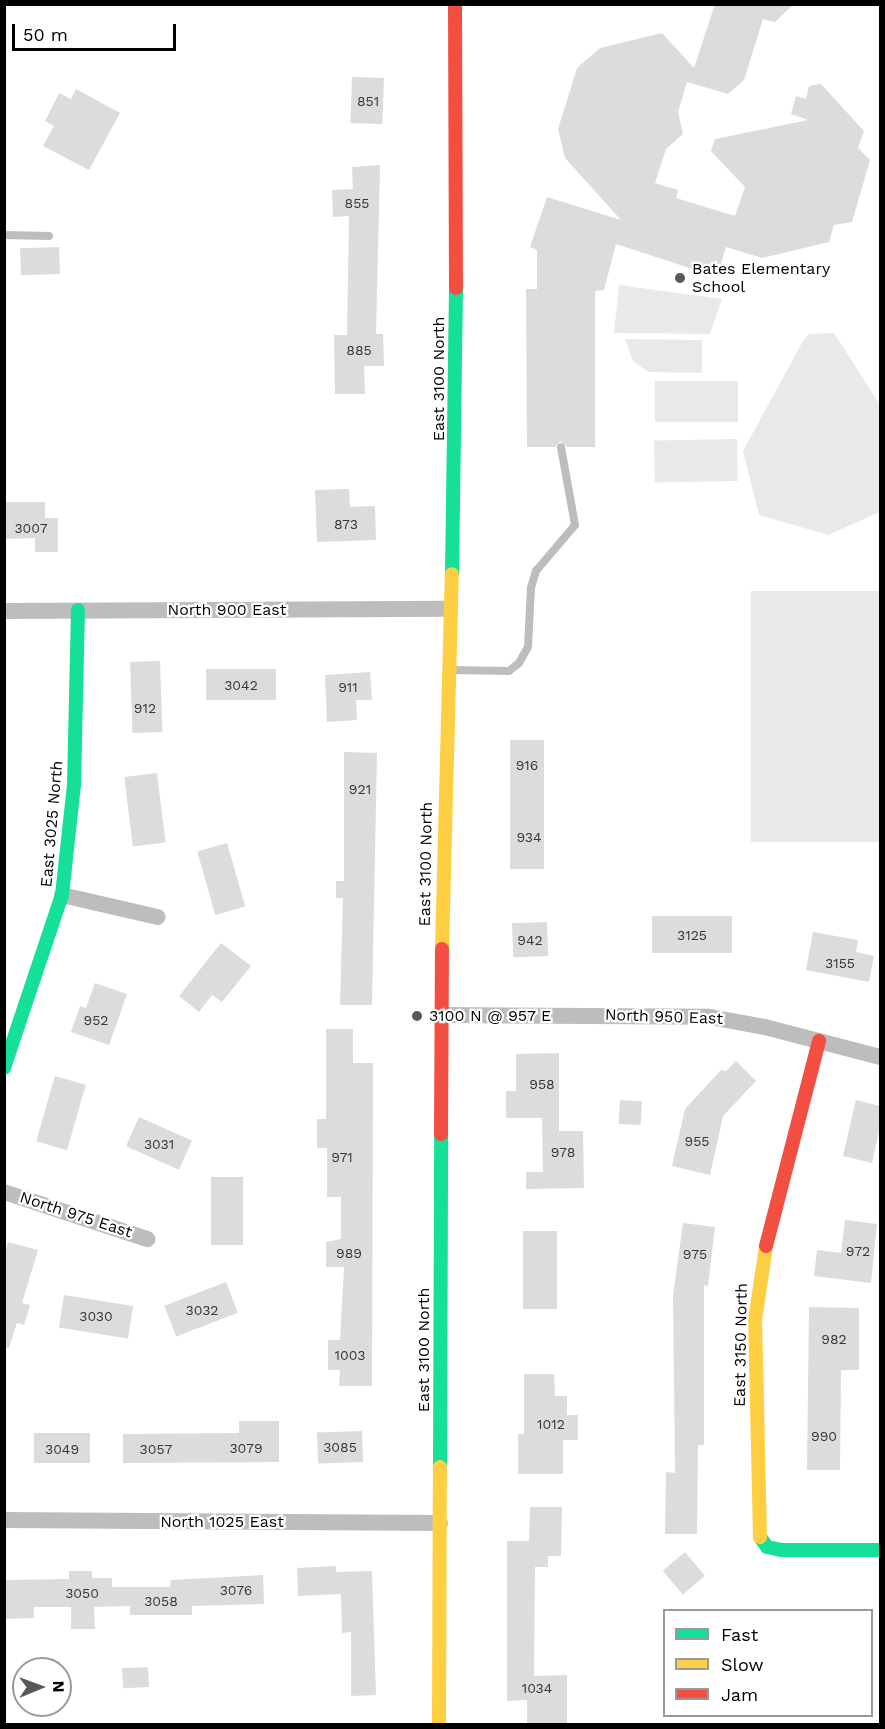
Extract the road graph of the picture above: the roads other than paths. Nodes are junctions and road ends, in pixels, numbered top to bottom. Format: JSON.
{"nodes":[{"id":1,"x":455,"y":4,"type":"edge"},
{"id":2,"x":4,"y":235,"type":"edge"},
{"id":3,"x":50,"y":236,"type":"dead end"},
{"id":4,"x":561,"y":447,"type":"dead end"},
{"id":5,"x":450,"y":609,"type":"junction"},
{"id":6,"x":78,"y":610,"type":"junction"},
{"id":7,"x":4,"y":611,"type":"edge"},
{"id":8,"x":448,"y":670,"type":"junction"},
{"id":9,"x":62,"y":896,"type":"junction"},
{"id":10,"x":157,"y":917,"type":"dead end"},
{"id":11,"x":442,"y":1015,"type":"junction"},
{"id":12,"x":819,"y":1041,"type":"junction"},
{"id":13,"x":880,"y":1057,"type":"edge"},
{"id":14,"x":4,"y":1068,"type":"edge"},
{"id":15,"x":4,"y":1192,"type":"edge"},
{"id":16,"x":147,"y":1239,"type":"dead end"},
{"id":17,"x":4,"y":1520,"type":"edge"},
{"id":18,"x":440,"y":1523,"type":"junction"},
{"id":19,"x":880,"y":1550,"type":"edge"},
{"id":20,"x":439,"y":1725,"type":"edge"}],
"edges":[{"from":1,"to":5,"type":"main road","name":"East 3100 North"},
{"from":2,"to":3,"type":"lane"},
{"from":4,"to":8,"type":"lane"},
{"from":5,"to":6,"type":"street","name":"North 900 East"},
{"from":5,"to":8,"type":"main road","name":"East 3100 North"},
{"from":6,"to":7,"type":"street","name":"North 900 East"},
{"from":6,"to":9,"type":"main road","name":"East 3025 North"},
{"from":8,"to":11,"type":"main road","name":"East 3100 North"},
{"from":9,"to":10,"type":"street"},
{"from":9,"to":14,"type":"main road","name":"East 3025 North"},
{"from":11,"to":12,"type":"street","name":"North 950 East"},
{"from":11,"to":18,"type":"main road","name":"East 3100 North"},
{"from":12,"to":13,"type":"street","name":"North 950 East"},
{"from":12,"to":19,"type":"main road","name":"East 3150 North"},
{"from":15,"to":16,"type":"street","name":"North 975 East"},
{"from":17,"to":18,"type":"street","name":"North 1025 East"},
{"from":18,"to":20,"type":"main road","name":"East 3100 North"}]}
